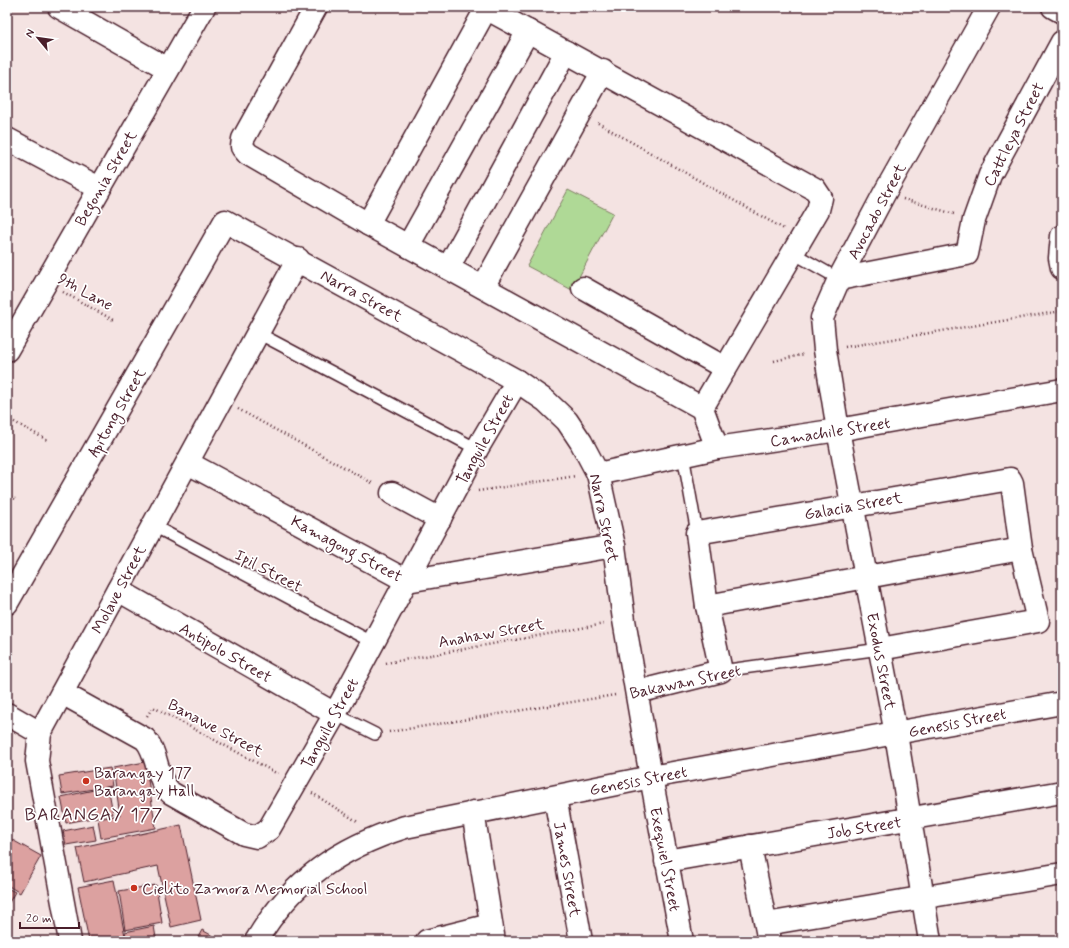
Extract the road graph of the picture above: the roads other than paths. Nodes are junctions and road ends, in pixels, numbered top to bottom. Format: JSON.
{"nodes":[{"id":1,"x":59,"y":7,"type":"edge"},
{"id":2,"x":204,"y":7,"type":"edge"},
{"id":3,"x":316,"y":7,"type":"edge"},
{"id":4,"x":486,"y":7,"type":"edge"},
{"id":5,"x":990,"y":7,"type":"edge"},
{"id":6,"x":1053,"y":7,"type":"edge"},
{"id":7,"x":1062,"y":12,"type":"edge"},
{"id":8,"x":528,"y":31,"type":"junction"},
{"id":9,"x":1062,"y":42,"type":"edge"},
{"id":10,"x":566,"y":52,"type":"junction"},
{"id":11,"x":168,"y":69,"type":"junction"},
{"id":12,"x":603,"y":71,"type":"junction"},
{"id":13,"x":7,"y":139,"type":"edge"},
{"id":14,"x":99,"y":188,"type":"junction"},
{"id":15,"x":225,"y":221,"type":"joint"},
{"id":16,"x":368,"y":224,"type":"junction"},
{"id":17,"x":1062,"y":236,"type":"edge"},
{"id":18,"x":408,"y":246,"type":"junction"},
{"id":19,"x":797,"y":246,"type":"junction"},
{"id":20,"x":298,"y":260,"type":"junction"},
{"id":21,"x":448,"y":268,"type":"junction"},
{"id":22,"x":1062,"y":268,"type":"edge"},
{"id":23,"x":839,"y":279,"type":"junction"},
{"id":24,"x":483,"y":287,"type":"junction"},
{"id":25,"x":583,"y":288,"type":"dead end"},
{"id":26,"x":258,"y":333,"type":"junction"},
{"id":27,"x":7,"y":350,"type":"edge"},
{"id":28,"x":725,"y":368,"type":"junction"},
{"id":29,"x":516,"y":381,"type":"junction"},
{"id":30,"x":1062,"y":390,"type":"edge"},
{"id":31,"x":702,"y":408,"type":"junction"},
{"id":32,"x":838,"y":430,"type":"junction"},
{"id":33,"x":716,"y":448,"type":"junction"},
{"id":34,"x":477,"y":449,"type":"junction"},
{"id":35,"x":683,"y":455,"type":"junction"},
{"id":36,"x":188,"y":463,"type":"junction"},
{"id":37,"x":598,"y":474,"type":"junction"},
{"id":38,"x":392,"y":493,"type":"road end"},
{"id":39,"x":853,"y":505,"type":"junction"},
{"id":40,"x":440,"y":519,"type":"junction"},
{"id":41,"x":152,"y":525,"type":"junction"},
{"id":42,"x":696,"y":533,"type":"junction"},
{"id":43,"x":614,"y":546,"type":"junction"},
{"id":44,"x":1021,"y":549,"type":"junction"},
{"id":45,"x":866,"y":576,"type":"junction"},
{"id":46,"x":407,"y":581,"type":"junction"},
{"id":47,"x":118,"y":590,"type":"junction"},
{"id":48,"x":7,"y":603,"type":"edge"},
{"id":49,"x":707,"y":606,"type":"junction"},
{"id":50,"x":880,"y":649,"type":"junction"},
{"id":51,"x":367,"y":652,"type":"junction"},
{"id":52,"x":721,"y":671,"type":"junction"},
{"id":53,"x":637,"y":692,"type":"junction"},
{"id":54,"x":62,"y":693,"type":"junction"},
{"id":55,"x":1062,"y":703,"type":"edge"},
{"id":56,"x":7,"y":714,"type":"edge"},
{"id":57,"x":335,"y":714,"type":"junction"},
{"id":58,"x":40,"y":733,"type":"junction"},
{"id":59,"x":375,"y":734,"type":"road end"},
{"id":60,"x":896,"y":734,"type":"junction"},
{"id":61,"x":651,"y":777,"type":"junction"},
{"id":62,"x":1062,"y":792,"type":"edge"},
{"id":63,"x":555,"y":797,"type":"junction"},
{"id":64,"x":473,"y":812,"type":"junction"},
{"id":65,"x":910,"y":820,"type":"junction"},
{"id":66,"x":750,"y":846,"type":"junction"},
{"id":67,"x":666,"y":861,"type":"junction"},
{"id":68,"x":1062,"y":874,"type":"edge"},
{"id":69,"x":923,"y":898,"type":"junction"},
{"id":70,"x":768,"y":932,"type":"edge"},
{"id":71,"x":493,"y":933,"type":"edge"},
{"id":72,"x":70,"y":941,"type":"edge"},
{"id":73,"x":256,"y":941,"type":"edge"},
{"id":74,"x":427,"y":941,"type":"edge"},
{"id":75,"x":581,"y":941,"type":"edge"},
{"id":76,"x":682,"y":941,"type":"edge"},
{"id":77,"x":930,"y":941,"type":"edge"}],
"edges":[{"from":1,"to":11,"type":"street"},
{"from":2,"to":11,"type":"street","name":"Begonia Street"},
{"from":3,"to":16,"type":"street"},
{"from":4,"to":8,"type":"street"},
{"from":4,"to":16,"type":"street"},
{"from":5,"to":23,"type":"street","name":"Avocado Street"},
{"from":6,"to":7,"type":"street"},
{"from":8,"to":10,"type":"street"},
{"from":8,"to":18,"type":"street"},
{"from":9,"to":23,"type":"street","name":"Cattleya Street"},
{"from":10,"to":12,"type":"street"},
{"from":10,"to":21,"type":"street"},
{"from":11,"to":14,"type":"street","name":"Begonia Street"},
{"from":12,"to":19,"type":"street"},
{"from":12,"to":24,"type":"street"},
{"from":13,"to":14,"type":"street"},
{"from":14,"to":27,"type":"street","name":"Begonia Street"},
{"from":15,"to":20,"type":"street","name":"Narra Street"},
{"from":15,"to":48,"type":"street","name":"Apitong Street"},
{"from":16,"to":18,"type":"street"},
{"from":17,"to":22,"type":"street"},
{"from":18,"to":21,"type":"street"},
{"from":19,"to":23,"type":"lane"},
{"from":19,"to":28,"type":"street"},
{"from":20,"to":26,"type":"street","name":"Molave Street"},
{"from":20,"to":29,"type":"street","name":"Narra Street"},
{"from":21,"to":24,"type":"street"},
{"from":23,"to":32,"type":"street","name":"Avocado Street"},
{"from":24,"to":31,"type":"street"},
{"from":25,"to":28,"type":"street"},
{"from":26,"to":34,"type":"lane"},
{"from":26,"to":36,"type":"street","name":"Molave Street"},
{"from":28,"to":31,"type":"street"},
{"from":29,"to":34,"type":"street","name":"Tanguile Street"},
{"from":29,"to":37,"type":"street","name":"Narra Street"},
{"from":30,"to":32,"type":"street","name":"Camachile Street"},
{"from":31,"to":33,"type":"street"},
{"from":32,"to":33,"type":"street","name":"Camachile Street"},
{"from":32,"to":39,"type":"street","name":"Exodus Street"},
{"from":33,"to":35,"type":"street","name":"Camachile Street"},
{"from":34,"to":40,"type":"street","name":"Tanguile Street"},
{"from":35,"to":37,"type":"street","name":"Camachile Street"},
{"from":35,"to":42,"type":"lane"},
{"from":36,"to":41,"type":"street","name":"Molave Street"},
{"from":36,"to":46,"type":"street","name":"Kamagong Street"},
{"from":37,"to":43,"type":"street","name":"Narra Street"},
{"from":38,"to":40,"type":"street"},
{"from":39,"to":42,"type":"street","name":"Galacia Street"},
{"from":39,"to":44,"type":"street","name":"Galacia Street"},
{"from":39,"to":45,"type":"street","name":"Exodus Street"},
{"from":40,"to":46,"type":"street","name":"Tanguile Street"},
{"from":41,"to":47,"type":"street","name":"Molave Street"},
{"from":41,"to":51,"type":"lane","name":"Ipil Street"},
{"from":42,"to":49,"type":"street"},
{"from":43,"to":46,"type":"street","name":"Kamagong Street"},
{"from":43,"to":53,"type":"street","name":"Narra Street"},
{"from":44,"to":45,"type":"street"},
{"from":44,"to":50,"type":"street","name":"Bakawan Street"},
{"from":45,"to":49,"type":"street"},
{"from":45,"to":50,"type":"street","name":"Exodus Street"},
{"from":46,"to":51,"type":"street","name":"Tanguile Street"},
{"from":47,"to":54,"type":"street","name":"Molave Street"},
{"from":47,"to":57,"type":"street","name":"Antipolo Street"},
{"from":49,"to":52,"type":"street"},
{"from":50,"to":52,"type":"lane","name":"Bakawan Street"},
{"from":50,"to":60,"type":"street","name":"Exodus Street"},
{"from":51,"to":57,"type":"street","name":"Tanguile Street"},
{"from":52,"to":53,"type":"street","name":"Bakawan Street"},
{"from":53,"to":61,"type":"street","name":"Narra Street"},
{"from":54,"to":57,"type":"street","name":"Tanguile Street"},
{"from":54,"to":58,"type":"street","name":"Molave Street"},
{"from":55,"to":60,"type":"street","name":"Genesis Street"},
{"from":56,"to":58,"type":"street"},
{"from":57,"to":59,"type":"lane"},
{"from":58,"to":72,"type":"street","name":"Molave Street"},
{"from":60,"to":61,"type":"street","name":"Genesis Street"},
{"from":60,"to":65,"type":"street","name":"Exodus Street"},
{"from":61,"to":63,"type":"street","name":"Genesis Street"},
{"from":61,"to":67,"type":"street","name":"Exequiel Street"},
{"from":62,"to":65,"type":"street","name":"Job Street"},
{"from":63,"to":64,"type":"street","name":"Genesis Street"},
{"from":63,"to":75,"type":"street","name":"James Street"},
{"from":64,"to":71,"type":"street"},
{"from":64,"to":73,"type":"street","name":"Genesis Street"},
{"from":65,"to":66,"type":"street","name":"Job Street"},
{"from":65,"to":69,"type":"street","name":"Exodus Street"},
{"from":66,"to":67,"type":"street","name":"Job Street"},
{"from":66,"to":70,"type":"street"},
{"from":67,"to":76,"type":"street","name":"Exequiel Street"},
{"from":68,"to":69,"type":"street"},
{"from":69,"to":70,"type":"street"},
{"from":69,"to":77,"type":"street","name":"Exodus Street"},
{"from":71,"to":74,"type":"street"}]}
